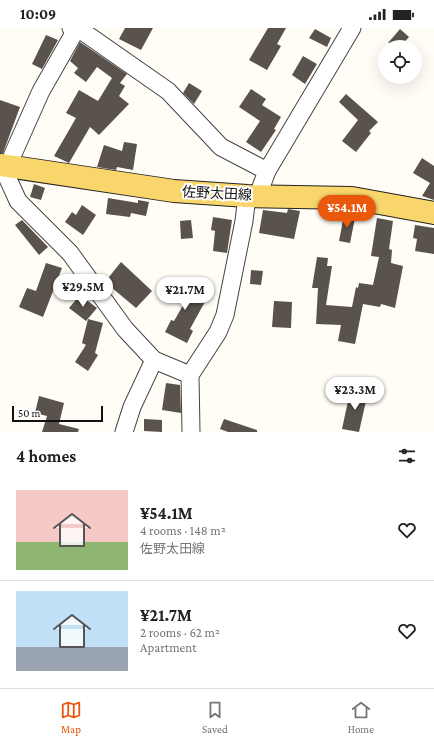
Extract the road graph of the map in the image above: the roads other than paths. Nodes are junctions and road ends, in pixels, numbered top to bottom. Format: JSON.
{"nodes":[{"id":1,"x":75,"y":28,"type":"edge"},
{"id":2,"x":346,"y":30,"type":"edge"},
{"id":3,"x":4,"y":166,"type":"edge"},
{"id":4,"x":267,"y":171,"type":"junction"},
{"id":5,"x":253,"y":195,"type":"junction"},
{"id":6,"x":434,"y":213,"type":"edge"},
{"id":7,"x":154,"y":360,"type":"junction"},
{"id":8,"x":190,"y":375,"type":"junction"},
{"id":9,"x":124,"y":432,"type":"edge"},
{"id":10,"x":190,"y":432,"type":"edge"}],
"edges":[{"from":1,"to":3,"type":"street"},
{"from":1,"to":4,"type":"street"},
{"from":2,"to":4,"type":"street"},
{"from":3,"to":5,"type":"main road","name":"佐野太田線"},
{"from":3,"to":7,"type":"street"},
{"from":4,"to":5,"type":"street"},
{"from":5,"to":6,"type":"main road","name":"佐野太田線"},
{"from":5,"to":8,"type":"street"},
{"from":7,"to":8,"type":"street"},
{"from":7,"to":9,"type":"street"},
{"from":8,"to":10,"type":"street"}]}
